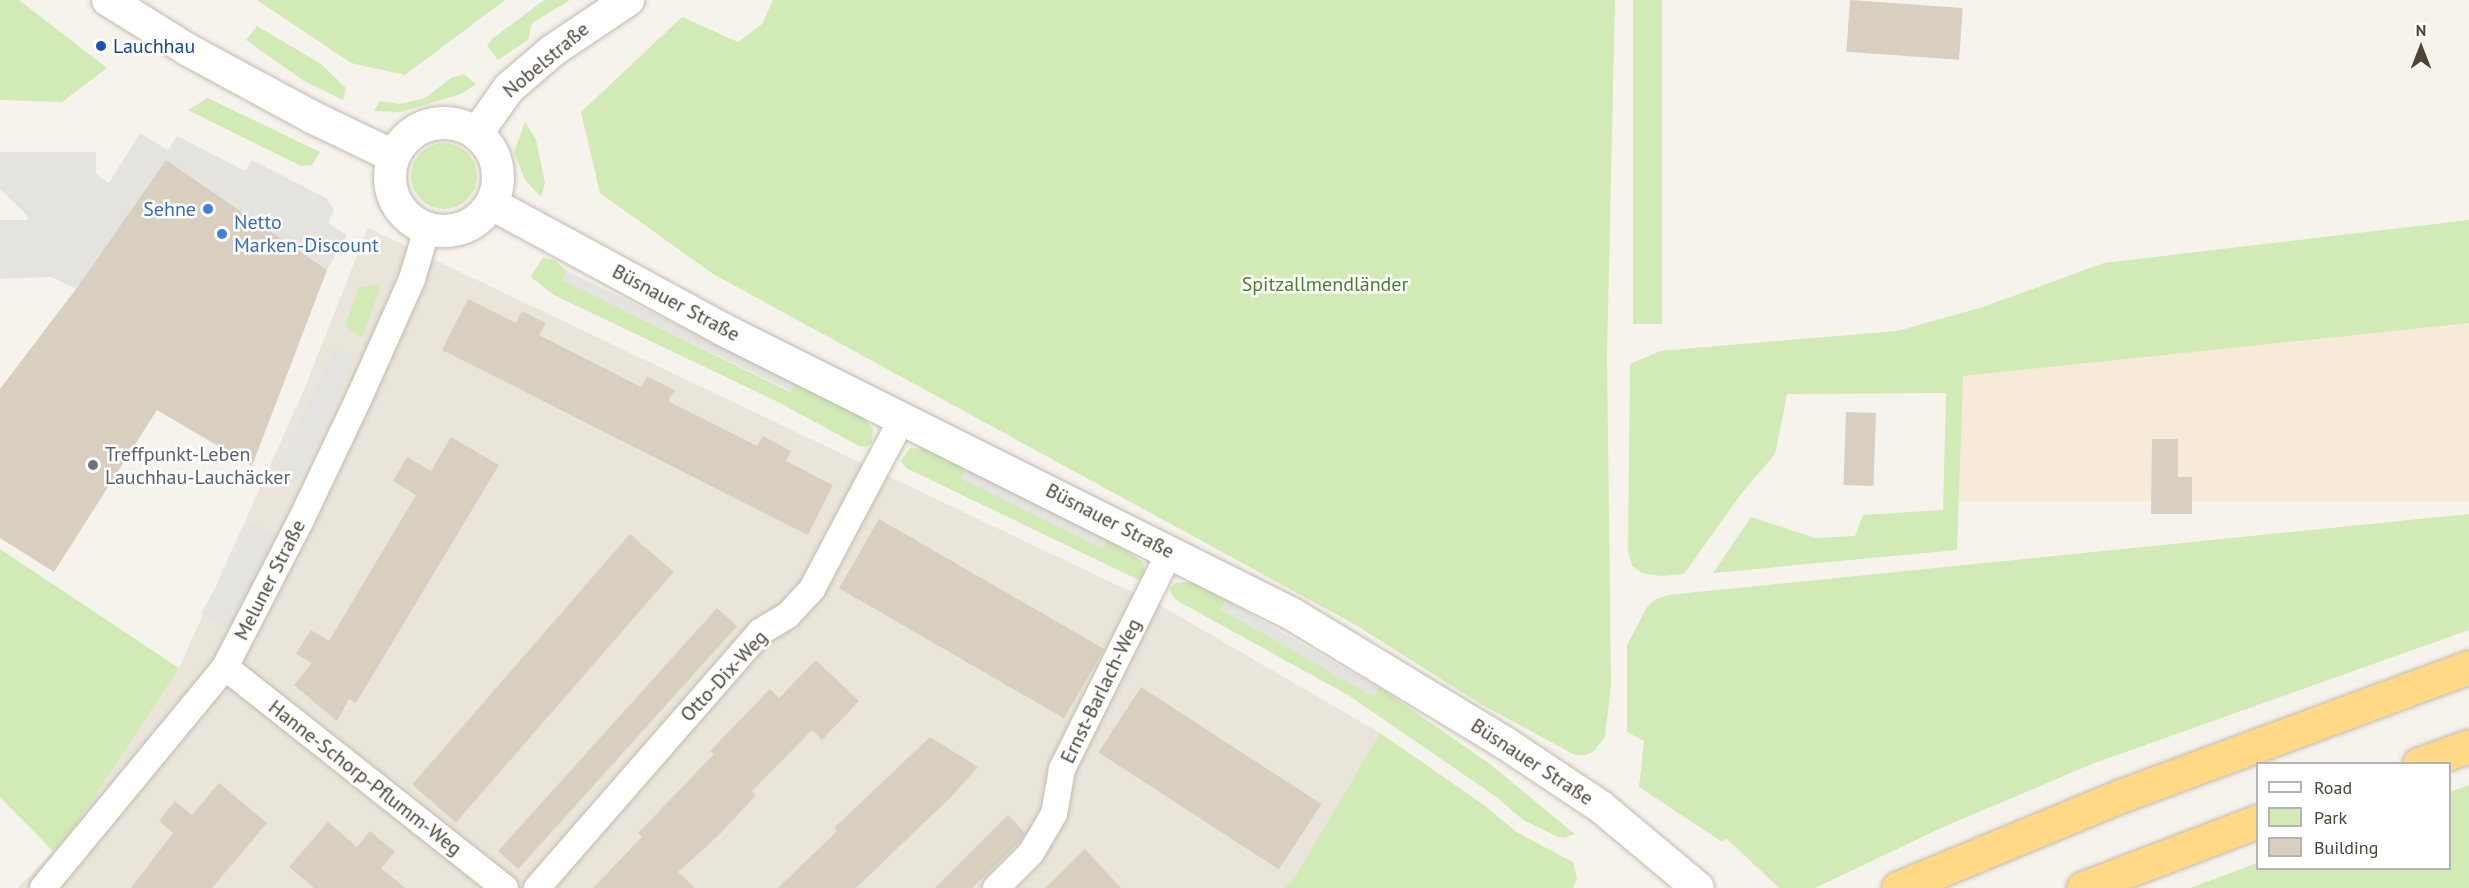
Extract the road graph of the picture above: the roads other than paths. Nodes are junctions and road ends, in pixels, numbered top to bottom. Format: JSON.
{"nodes":[{"id":1,"x":108,"y":0,"type":"edge"},
{"id":2,"x":628,"y":0,"type":"edge"},
{"id":3,"x":477,"y":134,"type":"junction"},
{"id":4,"x":393,"y":156,"type":"junction"},
{"id":5,"x":492,"y":204,"type":"junction"},
{"id":6,"x":427,"y":229,"type":"junction"},
{"id":7,"x":903,"y":417,"type":"junction"},
{"id":8,"x":1170,"y":551,"type":"junction"},
{"id":9,"x":225,"y":667,"type":"junction"},
{"id":10,"x":2469,"y":667,"type":"edge"},
{"id":11,"x":2469,"y":746,"type":"edge"},
{"id":12,"x":2425,"y":762,"type":"edge"},
{"id":13,"x":2256,"y":822,"type":"edge"},
{"id":14,"x":1693,"y":883,"type":"edge"},
{"id":15,"x":43,"y":888,"type":"edge"},
{"id":16,"x":505,"y":888,"type":"edge"},
{"id":17,"x":537,"y":888,"type":"edge"},
{"id":18,"x":996,"y":888,"type":"edge"},
{"id":19,"x":1898,"y":888,"type":"edge"},
{"id":20,"x":2083,"y":888,"type":"edge"}],
"edges":[{"from":1,"to":4,"type":"street"},
{"from":2,"to":3,"type":"street","name":"Nobelstraße"},
{"from":3,"to":4,"type":"street"},
{"from":3,"to":5,"type":"street"},
{"from":4,"to":6,"type":"street"},
{"from":5,"to":6,"type":"street"},
{"from":5,"to":7,"type":"street","name":"Büsnauer Straße"},
{"from":6,"to":9,"type":"street","name":"Meluner Straße"},
{"from":7,"to":8,"type":"street","name":"Büsnauer Straße"},
{"from":7,"to":17,"type":"street","name":"Otto-Dix-Weg"},
{"from":8,"to":14,"type":"street","name":"Büsnauer Straße"},
{"from":8,"to":18,"type":"street","name":"Ernst-Barlach-Weg"},
{"from":9,"to":15,"type":"street","name":"Meluner Straße"},
{"from":9,"to":16,"type":"street","name":"Hanne-Schorp-Pflumm-Weg"},
{"from":10,"to":19,"type":"highway"},
{"from":11,"to":12,"type":"highway"},
{"from":13,"to":20,"type":"highway"}]}
